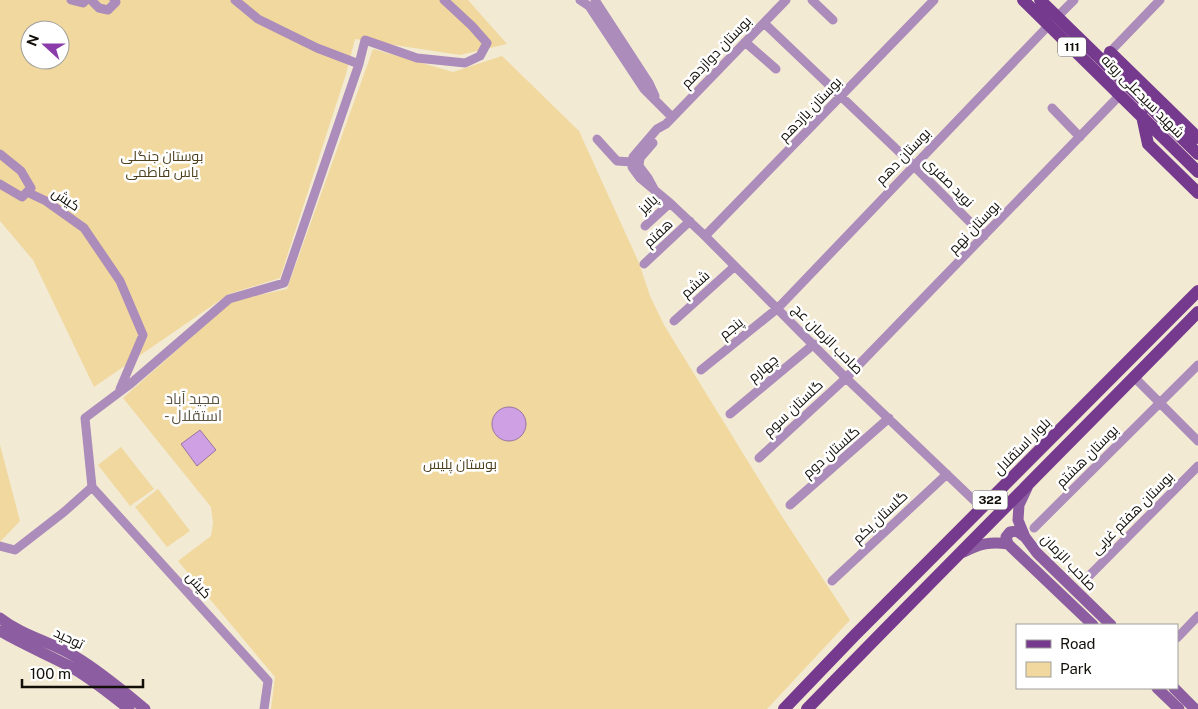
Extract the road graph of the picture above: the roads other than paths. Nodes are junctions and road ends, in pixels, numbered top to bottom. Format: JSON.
{"nodes":[{"id":1,"x":71,"y":0,"type":"edge"},
{"id":2,"x":86,"y":0,"type":"edge"},
{"id":3,"x":91,"y":0,"type":"edge"},
{"id":4,"x":114,"y":0,"type":"edge"},
{"id":5,"x":235,"y":0,"type":"edge"},
{"id":6,"x":444,"y":0,"type":"edge"},
{"id":7,"x":580,"y":0,"type":"edge"},
{"id":8,"x":595,"y":0,"type":"edge"},
{"id":9,"x":786,"y":0,"type":"edge"},
{"id":10,"x":812,"y":0,"type":"edge"},
{"id":11,"x":934,"y":0,"type":"edge"},
{"id":12,"x":1023,"y":0,"type":"edge"},
{"id":13,"x":1040,"y":0,"type":"edge"},
{"id":14,"x":1074,"y":0,"type":"edge"},
{"id":15,"x":1160,"y":0,"type":"edge"},
{"id":16,"x":833,"y":20,"type":"dead end"},
{"id":17,"x":1053,"y":21,"type":"junction"},
{"id":18,"x":764,"y":23,"type":"junction"},
{"id":19,"x":745,"y":42,"type":"junction"},
{"id":20,"x":1106,"y":56,"type":"junction"},
{"id":21,"x":359,"y":64,"type":"junction"},
{"id":22,"x":776,"y":69,"type":"dead end"},
{"id":23,"x":1124,"y":91,"type":"junction"},
{"id":24,"x":841,"y":96,"type":"junction"},
{"id":25,"x":658,"y":101,"type":"junction"},
{"id":26,"x":1052,"y":108,"type":"dead end"},
{"id":27,"x":1148,"y":114,"type":"junction"},
{"id":28,"x":669,"y":120,"type":"junction"},
{"id":29,"x":1179,"y":120,"type":"junction"},
{"id":30,"x":1080,"y":136,"type":"junction"},
{"id":31,"x":1198,"y":138,"type":"edge"},
{"id":32,"x":597,"y":139,"type":"dead end"},
{"id":33,"x":0,"y":154,"type":"edge"},
{"id":34,"x":1198,"y":154,"type":"edge"},
{"id":35,"x":632,"y":162,"type":"junction"},
{"id":36,"x":913,"y":165,"type":"junction"},
{"id":37,"x":1198,"y":172,"type":"edge"},
{"id":38,"x":0,"y":184,"type":"edge"},
{"id":39,"x":654,"y":189,"type":"junction"},
{"id":40,"x":27,"y":192,"type":"junction"},
{"id":41,"x":1198,"y":193,"type":"edge"},
{"id":42,"x":670,"y":202,"type":"junction"},
{"id":43,"x":690,"y":222,"type":"junction"},
{"id":44,"x":645,"y":226,"type":"dead end"},
{"id":45,"x":705,"y":236,"type":"junction"},
{"id":46,"x":984,"y":236,"type":"junction"},
{"id":47,"x":644,"y":264,"type":"dead end"},
{"id":48,"x":735,"y":266,"type":"junction"},
{"id":49,"x":1198,"y":291,"type":"edge"},
{"id":50,"x":778,"y":308,"type":"junction"},
{"id":51,"x":1198,"y":312,"type":"edge"},
{"id":52,"x":674,"y":321,"type":"dead end"},
{"id":53,"x":814,"y":344,"type":"junction"},
{"id":54,"x":1198,"y":365,"type":"edge"},
{"id":55,"x":1122,"y":366,"type":"junction"},
{"id":56,"x":701,"y":370,"type":"dead end"},
{"id":57,"x":1134,"y":377,"type":"junction"},
{"id":58,"x":846,"y":378,"type":"junction"},
{"id":59,"x":1101,"y":388,"type":"junction"},
{"id":60,"x":119,"y":392,"type":"junction"},
{"id":61,"x":1113,"y":399,"type":"junction"},
{"id":62,"x":1160,"y":403,"type":"junction"},
{"id":63,"x":730,"y":414,"type":"dead end"},
{"id":64,"x":890,"y":418,"type":"junction"},
{"id":65,"x":1198,"y":441,"type":"edge"},
{"id":66,"x":759,"y":458,"type":"dead end"},
{"id":67,"x":1198,"y":466,"type":"edge"},
{"id":68,"x":947,"y":474,"type":"junction"},
{"id":69,"x":1028,"y":485,"type":"junction"},
{"id":70,"x":92,"y":487,"type":"junction"},
{"id":71,"x":790,"y":504,"type":"dead end"},
{"id":72,"x":982,"y":508,"type":"junction"},
{"id":73,"x":1034,"y":528,"type":"dead end"},
{"id":74,"x":1024,"y":538,"type":"junction"},
{"id":75,"x":1008,"y":544,"type":"junction"},
{"id":76,"x":0,"y":546,"type":"edge"},
{"id":77,"x":956,"y":556,"type":"junction"},
{"id":78,"x":1085,"y":580,"type":"dead end"},
{"id":79,"x":832,"y":581,"type":"dead end"},
{"id":80,"x":1198,"y":616,"type":"edge"},
{"id":81,"x":0,"y":618,"type":"edge"},
{"id":82,"x":1092,"y":624,"type":"edge"},
{"id":83,"x":1110,"y":624,"type":"edge"},
{"id":84,"x":0,"y":631,"type":"edge"},
{"id":85,"x":1178,"y":637,"type":"edge"},
{"id":86,"x":1158,"y":689,"type":"edge"},
{"id":87,"x":1175,"y":689,"type":"edge"},
{"id":88,"x":129,"y":709,"type":"edge"},
{"id":89,"x":145,"y":709,"type":"edge"},
{"id":90,"x":264,"y":709,"type":"edge"},
{"id":91,"x":784,"y":709,"type":"edge"},
{"id":92,"x":807,"y":709,"type":"edge"},
{"id":93,"x":1179,"y":709,"type":"edge"},
{"id":94,"x":1195,"y":709,"type":"edge"}],
"edges":[{"from":1,"to":2,"type":"street"},
{"from":3,"to":4,"type":"street"},
{"from":5,"to":21,"type":"street"},
{"from":6,"to":21,"type":"street"},
{"from":7,"to":25,"type":"street"},
{"from":8,"to":25,"type":"street"},
{"from":9,"to":18,"type":"street","name":"بوستان دوازدهم"},
{"from":10,"to":16,"type":"street"},
{"from":11,"to":24,"type":"street","name":"بوستان یازدهم"},
{"from":12,"to":17,"type":"main road","name":"شهید سیدعلی روته","number":"111"},
{"from":13,"to":17,"type":"main road","name":"شهید سیدعلی روته","number":"111"},
{"from":14,"to":17,"type":"street","name":"بوستان دهم"},
{"from":15,"to":20,"type":"street"},
{"from":17,"to":20,"type":"main road","name":"شهید سیدعلی روته","number":"111"},
{"from":17,"to":23,"type":"main road","name":"شهید سیدعلی روته","number":"111"},
{"from":17,"to":36,"type":"street","name":"بوستان دهم"},
{"from":18,"to":19,"type":"street","name":"بوستان دوازدهم"},
{"from":18,"to":24,"type":"street","name":"نوید صفری"},
{"from":19,"to":22,"type":"street"},
{"from":19,"to":28,"type":"street","name":"بوستان دوازدهم"},
{"from":20,"to":23,"type":"main road","name":"شهید سیدعلی روته","number":"111"},
{"from":20,"to":29,"type":"main road"},
{"from":21,"to":60,"type":"street"},
{"from":23,"to":27,"type":"main road","name":"شهید سیدعلی روته","number":"111"},
{"from":23,"to":30,"type":"street","name":"بوستان نهم"},
{"from":24,"to":36,"type":"street","name":"نوید صفری"},
{"from":24,"to":45,"type":"street","name":"بوستان یازدهم"},
{"from":25,"to":28,"type":"street"},
{"from":26,"to":30,"type":"street"},
{"from":27,"to":29,"type":"main road"},
{"from":27,"to":34,"type":"main road","name":"شهید سیدعلی روته","number":"111"},
{"from":27,"to":37,"type":"main road","name":"شهید سیدعلی روته","number":"111"},
{"from":27,"to":41,"type":"main road"},
{"from":28,"to":35,"type":"street","name":"بوستان دوازدهم"},
{"from":28,"to":39,"type":"street","name":"بوستان دوازدهم"},
{"from":29,"to":31,"type":"main road"},
{"from":30,"to":46,"type":"street","name":"بوستان نهم"},
{"from":32,"to":35,"type":"street"},
{"from":33,"to":40,"type":"street"},
{"from":35,"to":39,"type":"street"},
{"from":36,"to":46,"type":"street","name":"نوید صفری"},
{"from":36,"to":50,"type":"street","name":"بوستان دهم"},
{"from":38,"to":40,"type":"street","name":"کیش"},
{"from":39,"to":42,"type":"street","name":"صاحب الزمان عج"},
{"from":40,"to":60,"type":"street","name":"کیش"},
{"from":42,"to":43,"type":"street","name":"صاحب الزمان عج"},
{"from":42,"to":44,"type":"street","name":"پالیز"},
{"from":43,"to":45,"type":"street","name":"صاحب الزمان عج"},
{"from":43,"to":47,"type":"street","name":"هفتم"},
{"from":45,"to":48,"type":"street","name":"صاحب الزمان عج"},
{"from":46,"to":58,"type":"street","name":"بوستان نهم"},
{"from":48,"to":50,"type":"street","name":"صاحب الزمان عج"},
{"from":48,"to":52,"type":"street","name":"ششم"},
{"from":49,"to":55,"type":"main road","name":"بلوار استقلال","number":"322"},
{"from":50,"to":53,"type":"street","name":"صاحب الزمان عج"},
{"from":50,"to":56,"type":"street","name":"پنجم"},
{"from":51,"to":57,"type":"main road","number":"322"},
{"from":53,"to":58,"type":"street","name":"صاحب الزمان عج"},
{"from":53,"to":63,"type":"street","name":"چهارم"},
{"from":54,"to":62,"type":"street","name":"بوستان هشتم"},
{"from":55,"to":57,"type":"main road"},
{"from":55,"to":59,"type":"main road","name":"بلوار استقلال","number":"322"},
{"from":57,"to":61,"type":"main road","number":"322"},
{"from":57,"to":62,"type":"street"},
{"from":58,"to":64,"type":"street","name":"صاحب الزمان عج"},
{"from":58,"to":66,"type":"street","name":"گلستان سوم"},
{"from":59,"to":61,"type":"main road"},
{"from":59,"to":72,"type":"main road","name":"بلوار استقلال","number":"322"},
{"from":60,"to":70,"type":"street"},
{"from":61,"to":69,"type":"main road","number":"322"},
{"from":62,"to":65,"type":"street"},
{"from":62,"to":73,"type":"street","name":"بوستان هشتم"},
{"from":64,"to":68,"type":"street","name":"صاحب الزمان عج"},
{"from":64,"to":71,"type":"street","name":"گلستان دوم"},
{"from":67,"to":78,"type":"street","name":"بوستان هفتم غربی"},
{"from":68,"to":72,"type":"street","name":"صاحب الزمان عج"},
{"from":68,"to":79,"type":"street","name":"گلستان یکم"},
{"from":69,"to":74,"type":"main road","name":"صاحب الزمان"},
{"from":69,"to":77,"type":"main road","number":"322"},
{"from":70,"to":76,"type":"street"},
{"from":70,"to":90,"type":"street","name":"کیش"},
{"from":72,"to":91,"type":"main road","name":"بلوار استقلال","number":"322"},
{"from":74,"to":75,"type":"main road"},
{"from":74,"to":83,"type":"main road","name":"صاحب الزمان"},
{"from":75,"to":77,"type":"main road"},
{"from":75,"to":82,"type":"main road","name":"صاحب الزمان"},
{"from":77,"to":92,"type":"main road","number":"322"},
{"from":80,"to":85,"type":"street"},
{"from":81,"to":89,"type":"main road","name":"توحید"},
{"from":84,"to":88,"type":"main road","name":"توحید"},
{"from":86,"to":93,"type":"main road"},
{"from":87,"to":94,"type":"main road"}]}
